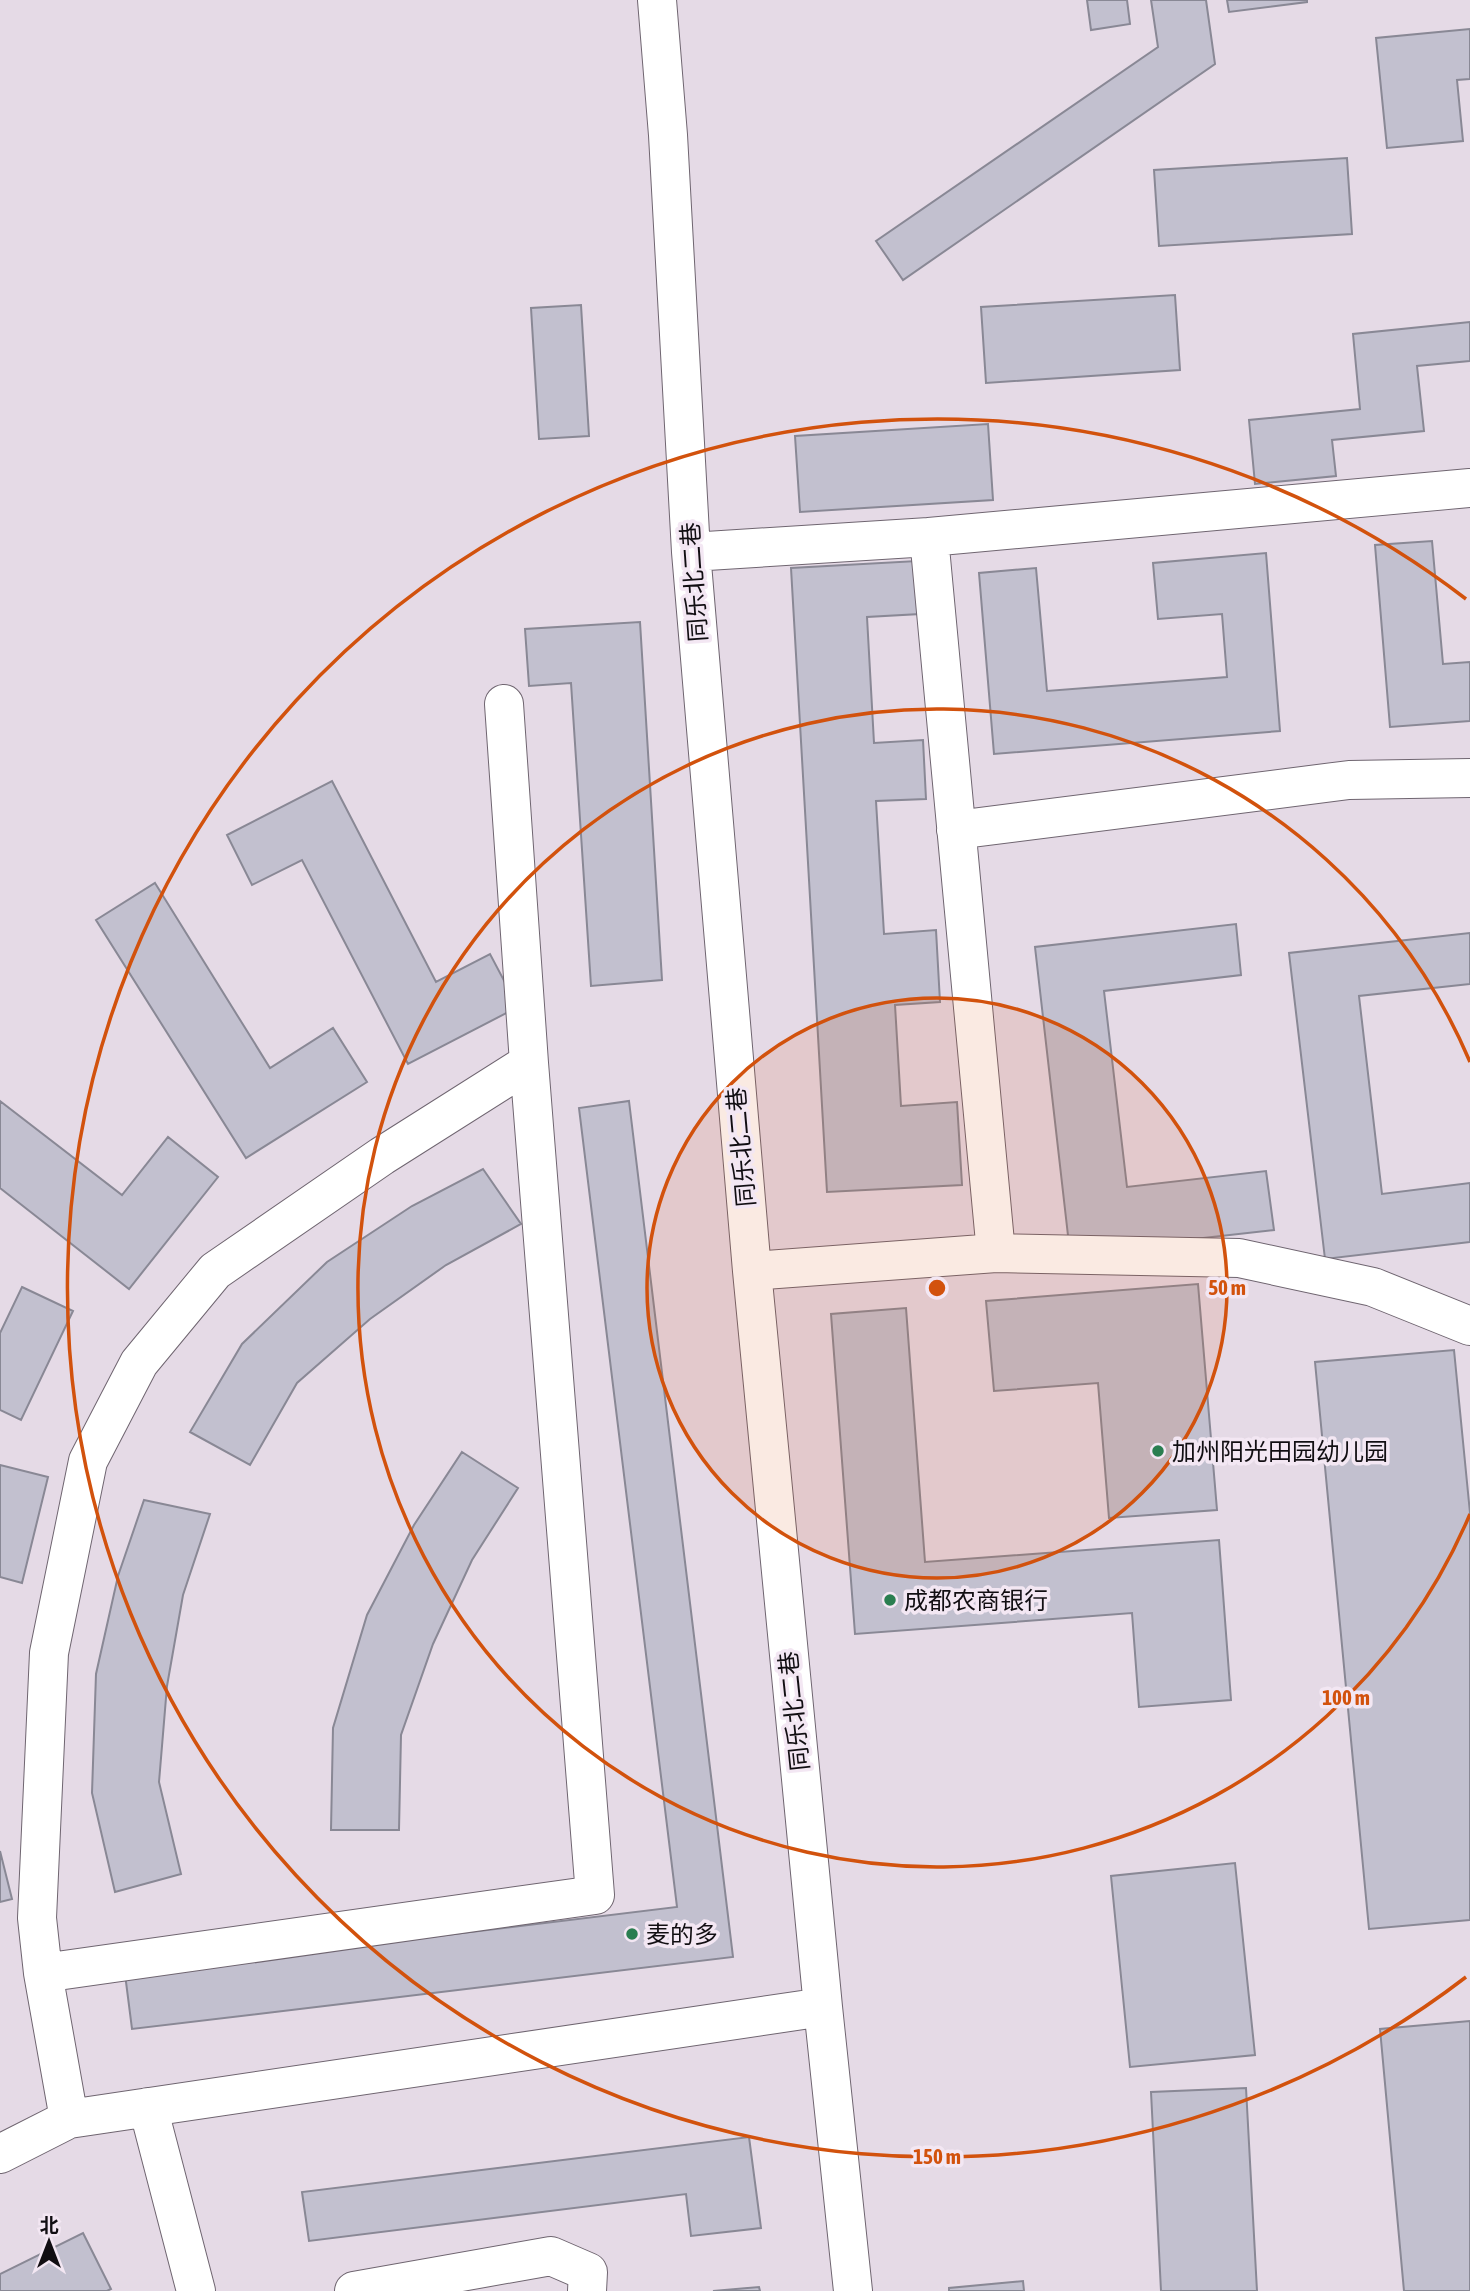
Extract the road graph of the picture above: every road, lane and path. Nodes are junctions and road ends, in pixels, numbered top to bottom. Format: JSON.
{"nodes":[{"id":1,"x":657,"y":0,"type":"edge"},
{"id":2,"x":1470,"y":488,"type":"edge"},
{"id":3,"x":929,"y":537,"type":"junction"},
{"id":4,"x":691,"y":552,"type":"junction"},
{"id":5,"x":504,"y":704,"type":"dead end"},
{"id":6,"x":1470,"y":778,"type":"edge"},
{"id":7,"x":956,"y":830,"type":"junction"},
{"id":8,"x":529,"y":1063,"type":"junction"},
{"id":9,"x":996,"y":1253,"type":"junction"},
{"id":10,"x":752,"y":1271,"type":"junction"},
{"id":11,"x":1470,"y":1326,"type":"edge"},
{"id":12,"x":43,"y":1973,"type":"junction"},
{"id":13,"x":823,"y":2007,"type":"junction"},
{"id":14,"x":148,"y":2106,"type":"junction"},
{"id":15,"x":69,"y":2119,"type":"junction"},
{"id":16,"x":0,"y":2154,"type":"edge"},
{"id":17,"x":196,"y":2291,"type":"edge"},
{"id":18,"x":354,"y":2291,"type":"edge"},
{"id":19,"x":587,"y":2291,"type":"edge"},
{"id":20,"x":853,"y":2291,"type":"edge"}],
"edges":[{"from":1,"to":4,"type":"street","name":"同乐北二巷"},
{"from":2,"to":3,"type":"street"},
{"from":3,"to":4,"type":"street"},
{"from":3,"to":7,"type":"street"},
{"from":4,"to":10,"type":"street","name":"同乐北二巷"},
{"from":5,"to":8,"type":"street"},
{"from":6,"to":7,"type":"street"},
{"from":7,"to":9,"type":"street"},
{"from":8,"to":12,"type":"street"},
{"from":8,"to":12,"type":"street"},
{"from":9,"to":10,"type":"street"},
{"from":9,"to":11,"type":"street"},
{"from":10,"to":13,"type":"street","name":"同乐北二巷"},
{"from":12,"to":15,"type":"street"},
{"from":13,"to":14,"type":"street"},
{"from":13,"to":20,"type":"street","name":"同乐北二巷"},
{"from":14,"to":15,"type":"street"},
{"from":14,"to":17,"type":"street"},
{"from":15,"to":16,"type":"street"},
{"from":18,"to":19,"type":"street"}]}
